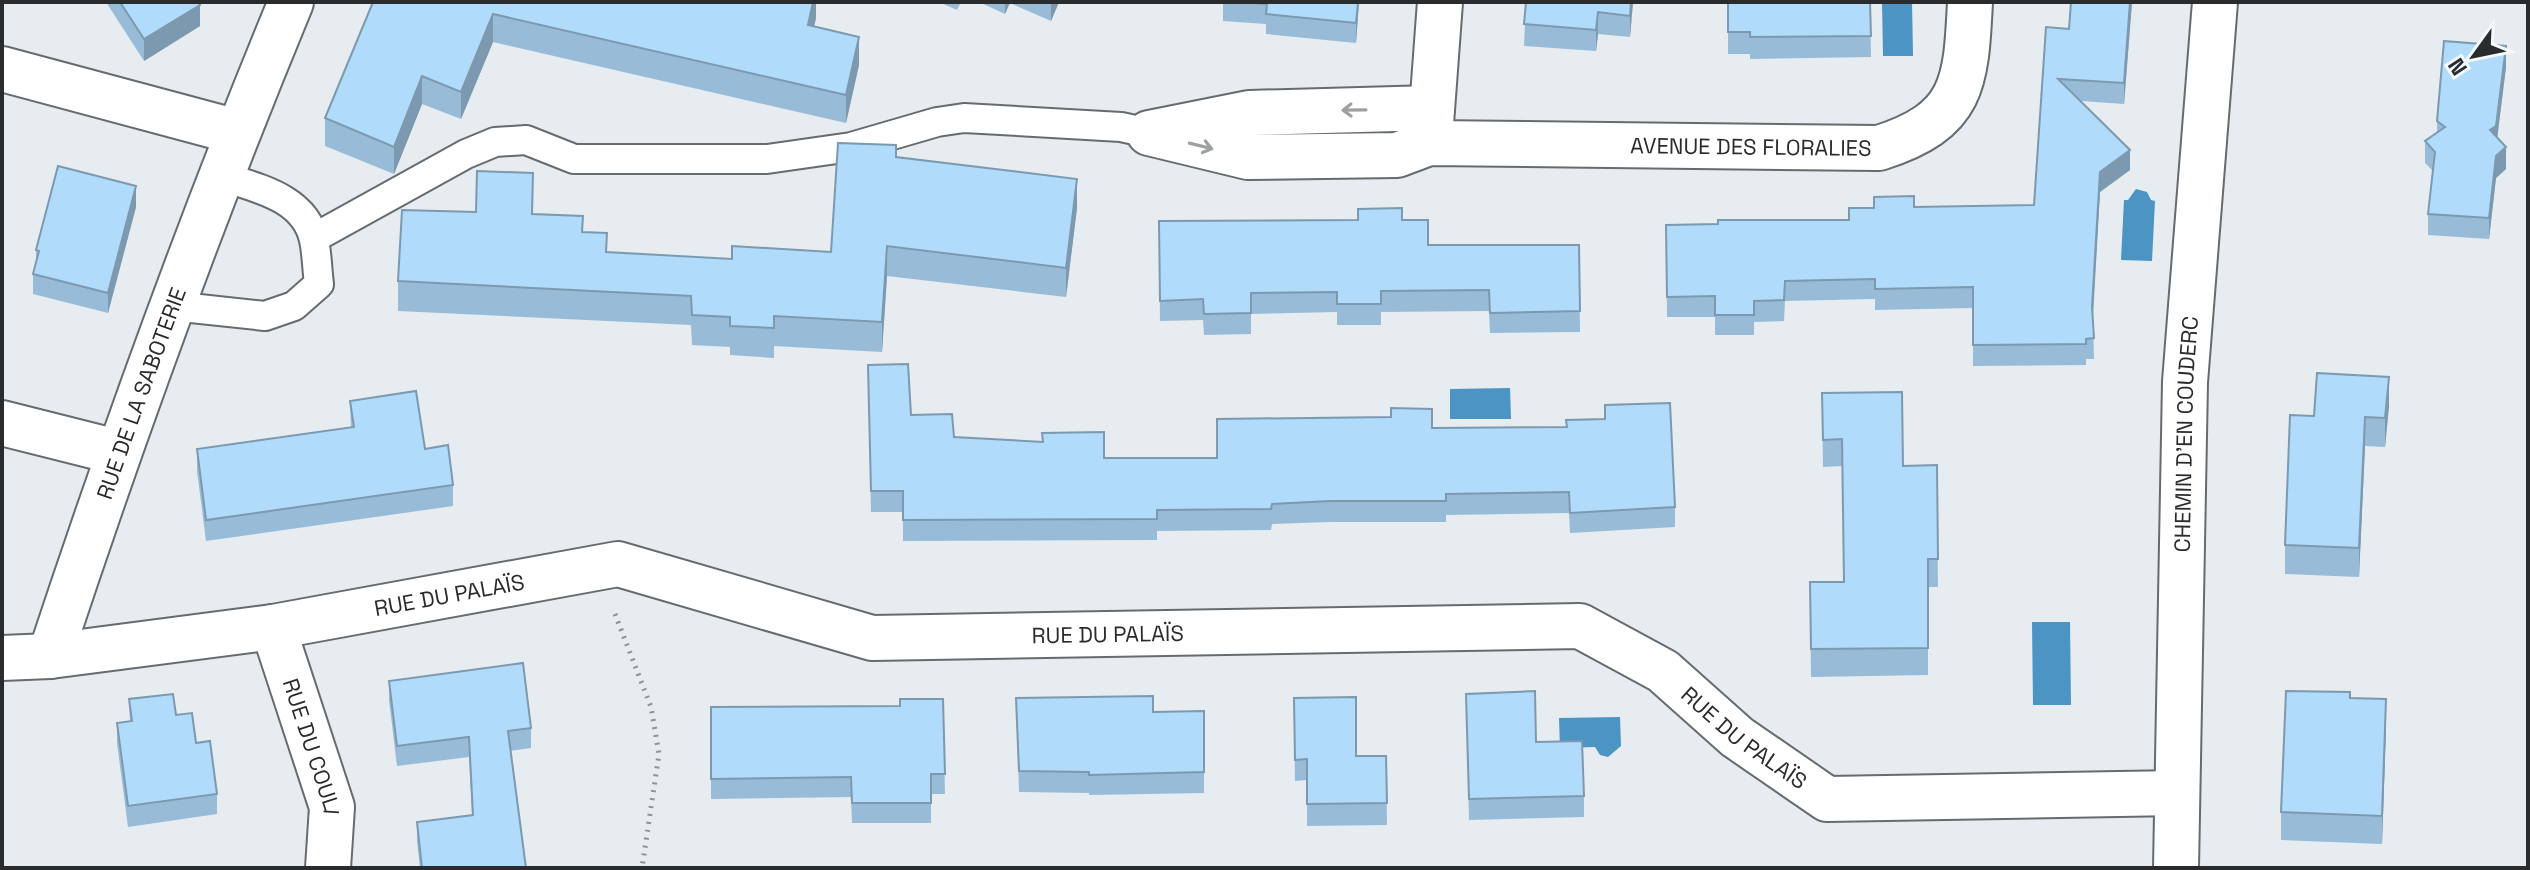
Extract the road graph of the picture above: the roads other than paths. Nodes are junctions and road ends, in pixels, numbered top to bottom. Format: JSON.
{"nodes":[{"id":1,"x":291,"y":2,"type":"edge"},
{"id":2,"x":1440,"y":2,"type":"edge"},
{"id":3,"x":1970,"y":2,"type":"edge"},
{"id":4,"x":2215,"y":2,"type":"edge"},
{"id":5,"x":2,"y":69,"type":"edge"},
{"id":6,"x":1431,"y":126,"type":"junction"},
{"id":7,"x":237,"y":132,"type":"junction"},
{"id":8,"x":1149,"y":133,"type":"joint"},
{"id":9,"x":221,"y":176,"type":"junction"},
{"id":10,"x":314,"y":238,"type":"junction"},
{"id":11,"x":172,"y":306,"type":"junction"},
{"id":12,"x":2,"y":423,"type":"edge"},
{"id":13,"x":117,"y":452,"type":"junction"},
{"id":14,"x":273,"y":627,"type":"junction"},
{"id":15,"x":50,"y":656,"type":"junction"},
{"id":16,"x":2,"y":658,"type":"edge"},
{"id":17,"x":2177,"y":793,"type":"junction"},
{"id":18,"x":328,"y":868,"type":"edge"},
{"id":19,"x":2176,"y":868,"type":"edge"}],
"edges":[{"from":1,"to":7,"type":"street","name":"RUE DE LA SABOTERIE"},
{"from":2,"to":6,"type":"street"},
{"from":3,"to":6,"type":"street","name":"AVENUE DES FLORALIES"},
{"from":4,"to":17,"type":"street","name":"CHEMIN D'EN COUDERC"},
{"from":5,"to":7,"type":"street"},
{"from":6,"to":8,"type":"street","name":"AVENUE DES FLORALIES"},
{"from":7,"to":9,"type":"street","name":"RUE DE LA SABOTERIE"},
{"from":8,"to":10,"type":"lane"},
{"from":9,"to":10,"type":"lane"},
{"from":9,"to":11,"type":"street","name":"RUE DE LA SABOTERIE"},
{"from":10,"to":11,"type":"lane"},
{"from":11,"to":13,"type":"street","name":"RUE DE LA SABOTERIE"},
{"from":12,"to":13,"type":"street"},
{"from":13,"to":15,"type":"street","name":"RUE DE LA SABOTERIE"},
{"from":14,"to":15,"type":"street","name":"RUE DU PALAÏS"},
{"from":14,"to":17,"type":"street","name":"RUE DU PALAÏS"},
{"from":14,"to":18,"type":"street","name":"RUE DU COULI"},
{"from":15,"to":16,"type":"street","name":"RUE DU PALAÏS"},
{"from":17,"to":19,"type":"street","name":"CHEMIN D'EN COUDERC"}]}
